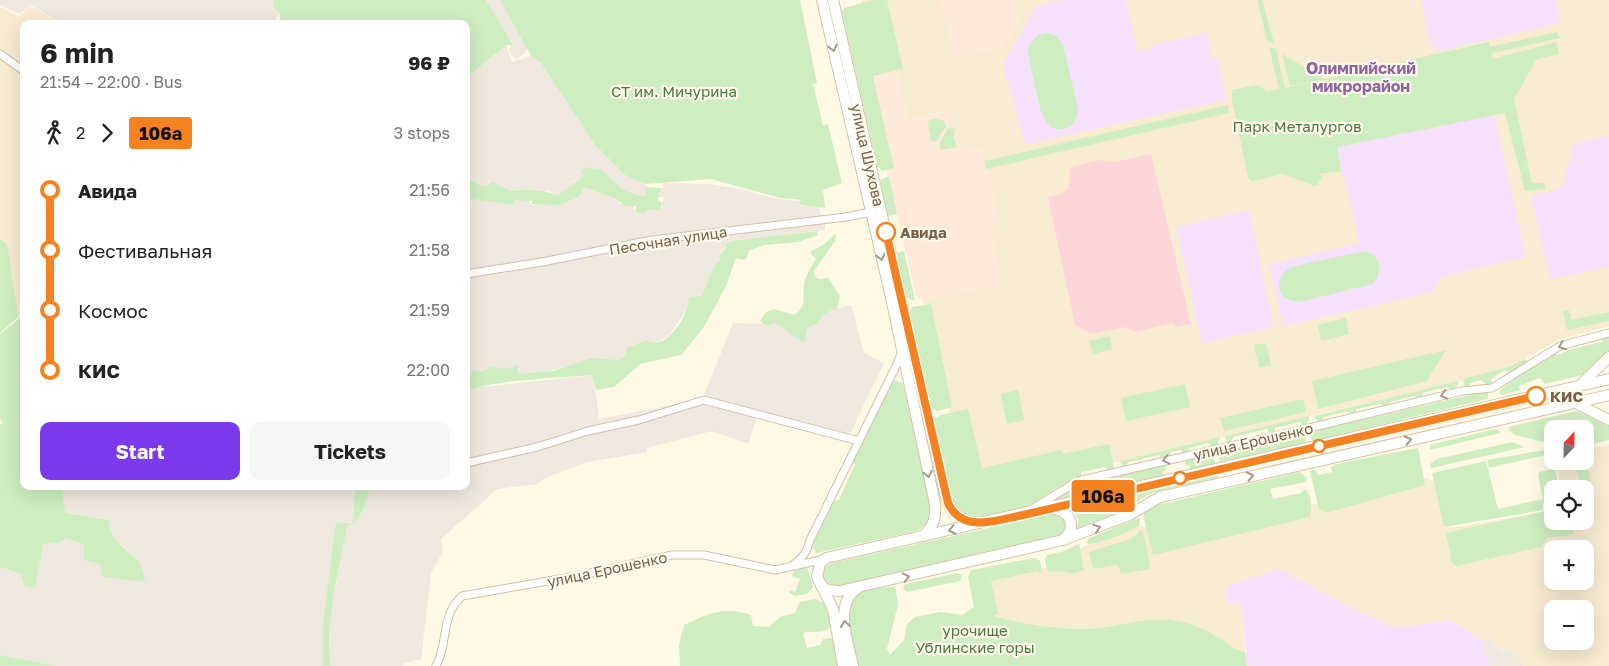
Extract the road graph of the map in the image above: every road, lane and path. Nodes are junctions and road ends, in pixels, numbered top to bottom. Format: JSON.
{"nodes":[{"id":1,"x":828,"y":4,"type":"edge"},
{"id":2,"x":0,"y":54,"type":"edge"},
{"id":3,"x":20,"y":68,"type":"edge"},
{"id":4,"x":876,"y":211,"type":"junction"},
{"id":5,"x":470,"y":273,"type":"edge"},
{"id":6,"x":1609,"y":333,"type":"edge"},
{"id":7,"x":902,"y":350,"type":"junction"},
{"id":8,"x":1609,"y":358,"type":"edge"},
{"id":9,"x":1609,"y":380,"type":"edge"},
{"id":10,"x":1575,"y":386,"type":"junction"},
{"id":11,"x":1609,"y":394,"type":"edge"},
{"id":12,"x":1574,"y":402,"type":"junction"},
{"id":13,"x":1609,"y":420,"type":"edge"},
{"id":14,"x":859,"y":442,"type":"junction"},
{"id":15,"x":470,"y":462,"type":"edge"},
{"id":16,"x":1051,"y":508,"type":"junction"},
{"id":17,"x":1023,"y":515,"type":"junction"},
{"id":18,"x":980,"y":524,"type":"junction"},
{"id":19,"x":923,"y":536,"type":"junction"},
{"id":20,"x":1063,"y":540,"type":"junction"},
{"id":21,"x":808,"y":549,"type":"junction"},
{"id":22,"x":826,"y":558,"type":"junction"},
{"id":23,"x":811,"y":562,"type":"junction"},
{"id":24,"x":790,"y":567,"type":"junction"},
{"id":25,"x":819,"y":581,"type":"junction"},
{"id":26,"x":858,"y":587,"type":"junction"},
{"id":27,"x":436,"y":666,"type":"edge"},
{"id":28,"x":843,"y":666,"type":"edge"},
{"id":29,"x":853,"y":666,"type":"edge"}],
"edges":[{"from":1,"to":4,"type":"main road","name":"улица Шухова"},
{"from":2,"to":3,"type":"street"},
{"from":4,"to":5,"type":"street","name":"Песочная улица"},
{"from":4,"to":7,"type":"main road","name":"улица Шухова","one_way":true},
{"from":4,"to":18,"type":"main road","name":"улица Шухова"},
{"from":6,"to":17,"type":"street","name":"улица Ерошенко","one_way":true},
{"from":7,"to":14,"type":"street"},
{"from":7,"to":19,"type":"main road","name":"улица Шухова","one_way":true},
{"from":8,"to":10,"type":"main road"},
{"from":9,"to":10,"type":"main road","name":"улица Ерошенко"},
{"from":10,"to":12,"type":"main road"},
{"from":10,"to":16,"type":"main road","name":"улица Ерошенко"},
{"from":11,"to":12,"type":"main road"},
{"from":12,"to":13,"type":"main road"},
{"from":20,"to":12,"type":"main road","one_way":true},
{"from":14,"to":15,"type":"street"},
{"from":14,"to":21,"type":"street"},
{"from":16,"to":17,"type":"main road","name":"улица Ерошенко"},
{"from":16,"to":20,"type":"main road"},
{"from":17,"to":18,"type":"main road","name":"улица Ерошенко"},
{"from":18,"to":19,"type":"main road","name":"улица Ерошенко","one_way":true},
{"from":19,"to":22,"type":"main road","name":"улица Ерошенко"},
{"from":26,"to":20,"type":"main road","one_way":true},
{"from":21,"to":22,"type":"street"},
{"from":21,"to":23,"type":"street"},
{"from":21,"to":24,"type":"street"},
{"from":22,"to":23,"type":"street","name":"улица Ерошенко"},
{"from":22,"to":25,"type":"main road"},
{"from":23,"to":24,"type":"street","name":"улица Ерошенко"},
{"from":23,"to":25,"type":"street"},
{"from":24,"to":27,"type":"street","name":"улица Ерошенко"},
{"from":25,"to":26,"type":"main road"},
{"from":25,"to":28,"type":"main road"},
{"from":29,"to":26,"type":"main road","one_way":true}]}
